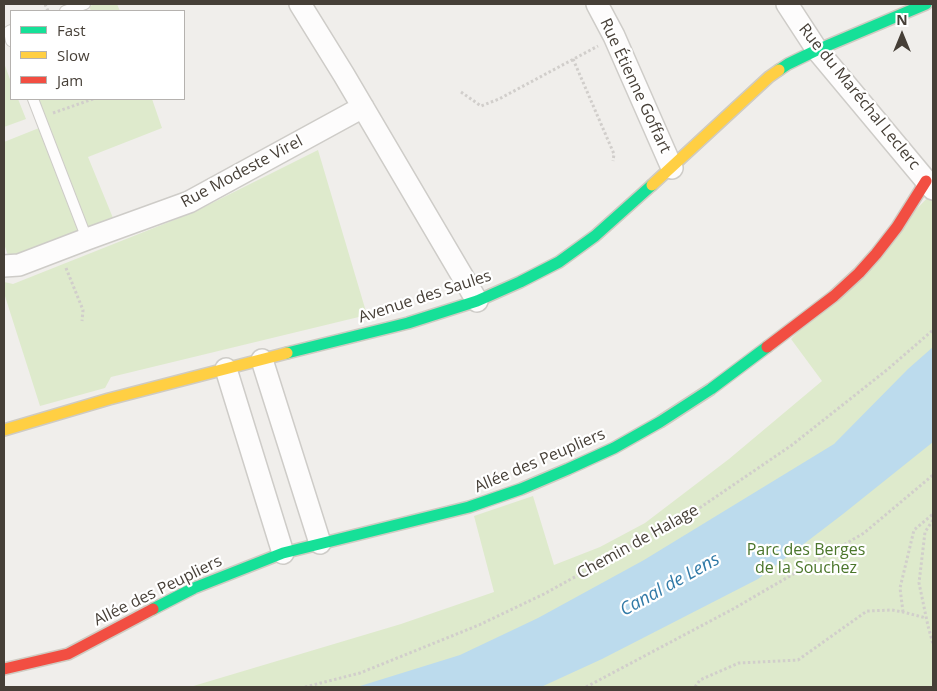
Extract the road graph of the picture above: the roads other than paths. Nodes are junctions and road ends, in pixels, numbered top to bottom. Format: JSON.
{"nodes":[{"id":1,"x":85,"y":4,"type":"edge"},
{"id":2,"x":300,"y":4,"type":"edge"},
{"id":3,"x":597,"y":4,"type":"edge"},
{"id":4,"x":787,"y":4,"type":"edge"},
{"id":5,"x":926,"y":4,"type":"edge"},
{"id":6,"x":68,"y":10,"type":"edge"},
{"id":7,"x":817,"y":50,"type":"junction"},
{"id":8,"x":33,"y":100,"type":"edge"},
{"id":9,"x":363,"y":107,"type":"junction"},
{"id":10,"x":672,"y":168,"type":"junction"},
{"id":11,"x":930,"y":185,"type":"edge"},
{"id":12,"x":87,"y":239,"type":"junction"},
{"id":13,"x":4,"y":266,"type":"edge"},
{"id":14,"x":477,"y":301,"type":"junction"},
{"id":15,"x":262,"y":360,"type":"junction"},
{"id":16,"x":226,"y":369,"type":"junction"},
{"id":17,"x":4,"y":430,"type":"edge"},
{"id":18,"x":320,"y":542,"type":"junction"},
{"id":19,"x":284,"y":553,"type":"junction"},
{"id":20,"x":4,"y":669,"type":"edge"}],
"edges":[{"from":1,"to":6,"type":"lane"},
{"from":2,"to":9,"type":"street"},
{"from":3,"to":10,"type":"street","name":"Rue Étienne Goffart"},
{"from":4,"to":7,"type":"street","name":"Rue du Maréchal Leclerc"},
{"from":5,"to":7,"type":"street","name":"Avenue des Saules"},
{"from":7,"to":10,"type":"street","name":"Avenue des Saules"},
{"from":7,"to":11,"type":"street","name":"Rue du Maréchal Leclerc"},
{"from":8,"to":12,"type":"lane"},
{"from":9,"to":12,"type":"street","name":"Rue Modeste Virel"},
{"from":9,"to":14,"type":"street"},
{"from":10,"to":14,"type":"street","name":"Avenue des Saules"},
{"from":11,"to":18,"type":"street","name":"Allée des Peupliers"},
{"from":12,"to":13,"type":"street","name":"Rue Modeste Virel"},
{"from":14,"to":15,"type":"street","name":"Avenue des Saules"},
{"from":15,"to":16,"type":"street","name":"Avenue des Saules"},
{"from":15,"to":18,"type":"street"},
{"from":16,"to":17,"type":"street","name":"Avenue des Saules"},
{"from":16,"to":19,"type":"street"},
{"from":18,"to":19,"type":"street","name":"Allée des Peupliers"},
{"from":19,"to":20,"type":"street","name":"Allée des Peupliers"}]}
